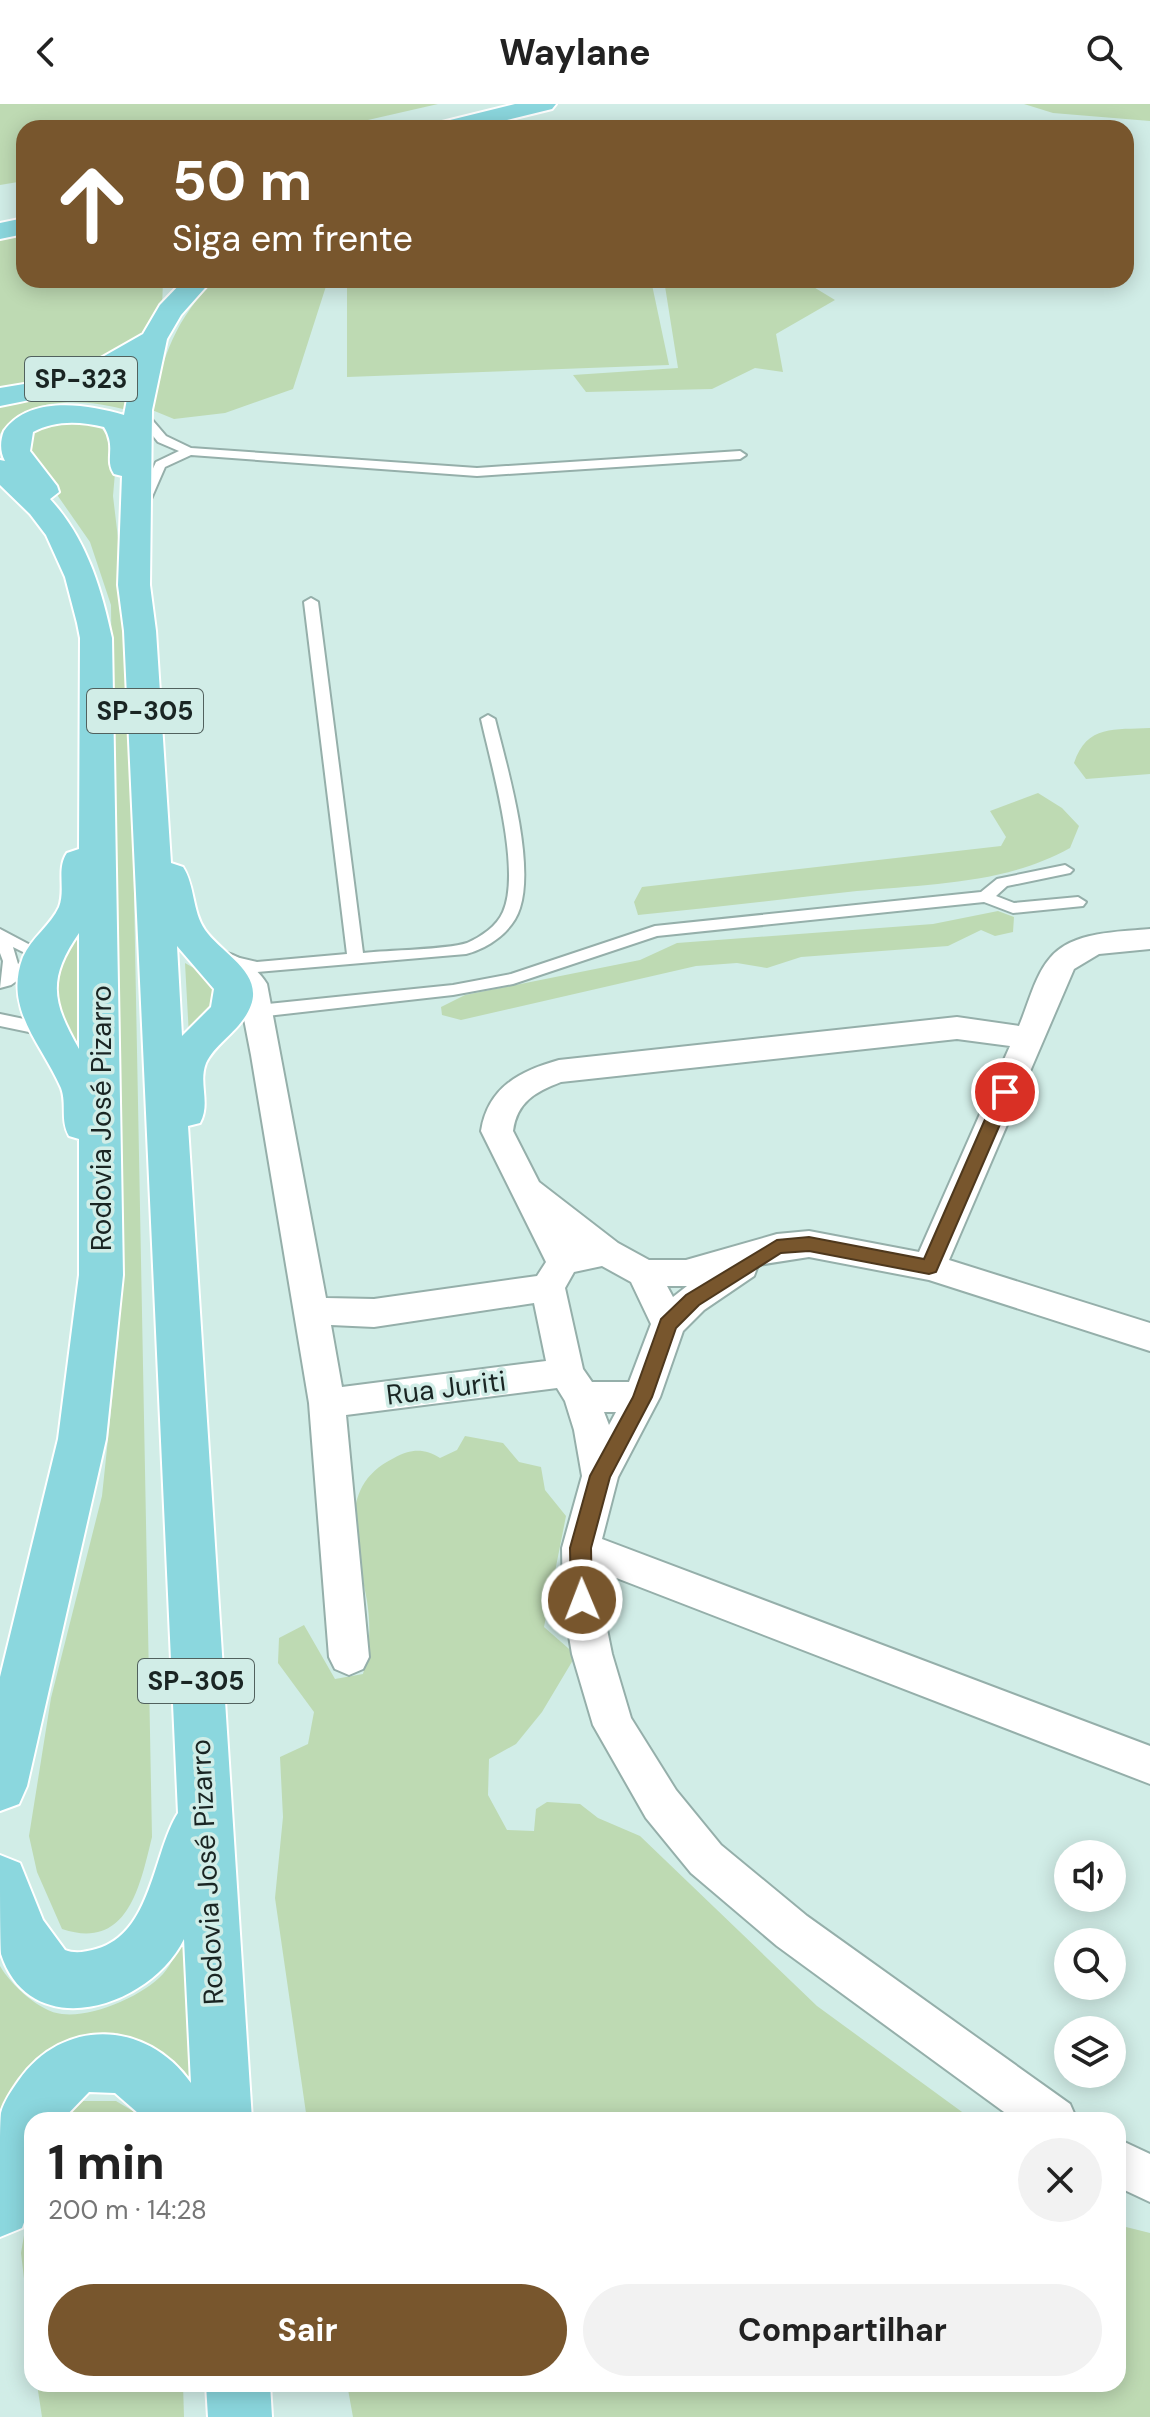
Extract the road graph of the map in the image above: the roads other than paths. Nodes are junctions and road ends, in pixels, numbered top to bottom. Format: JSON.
{"nodes":[{"id":1,"x":544,"y":104,"type":"edge"},
{"id":2,"x":557,"y":104,"type":"edge"},
{"id":3,"x":479,"y":120,"type":"edge"},
{"id":4,"x":504,"y":120,"type":"edge"},
{"id":5,"x":171,"y":288,"type":"edge"},
{"id":6,"x":192,"y":288,"type":"edge"},
{"id":7,"x":170,"y":311,"type":"junction"},
{"id":8,"x":153,"y":339,"type":"junction"},
{"id":9,"x":0,"y":397,"type":"edge"},
{"id":10,"x":138,"y":410,"type":"junction"},
{"id":11,"x":189,"y":451,"type":"junction"},
{"id":12,"x":740,"y":455,"type":"dead end"},
{"id":13,"x":0,"y":469,"type":"edge"},
{"id":14,"x":136,"y":510,"type":"junction"},
{"id":15,"x":51,"y":519,"type":"junction"},
{"id":16,"x":311,"y":602,"type":"dead end"},
{"id":17,"x":488,"y":719,"type":"dead end"},
{"id":18,"x":98,"y":803,"type":"junction"},
{"id":19,"x":150,"y":808,"type":"junction"},
{"id":20,"x":1065,"y":870,"type":"dead end"},
{"id":21,"x":985,"y":897,"type":"junction"},
{"id":22,"x":1078,"y":902,"type":"dead end"},
{"id":23,"x":0,"y":934,"type":"edge"},
{"id":24,"x":1150,"y":939,"type":"edge"},
{"id":25,"x":204,"y":955,"type":"junction"},
{"id":26,"x":43,"y":956,"type":"junction"},
{"id":27,"x":356,"y":959,"type":"junction"},
{"id":28,"x":2,"y":982,"type":"edge"},
{"id":29,"x":248,"y":995,"type":"junction"},
{"id":30,"x":0,"y":1020,"type":"edge"},
{"id":31,"x":48,"y":1030,"type":"junction"},
{"id":32,"x":1029,"y":1038,"type":"junction"},
{"id":33,"x":523,"y":1184,"type":"junction"},
{"id":34,"x":174,"y":1241,"type":"junction"},
{"id":35,"x":777,"y":1247,"type":"junction"},
{"id":36,"x":102,"y":1249,"type":"junction"},
{"id":37,"x":606,"y":1252,"type":"junction"},
{"id":38,"x":929,"y":1267,"type":"junction"},
{"id":39,"x":644,"y":1273,"type":"junction"},
{"id":40,"x":555,"y":1275,"type":"junction"},
{"id":41,"x":310,"y":1311,"type":"junction"},
{"id":42,"x":668,"y":1324,"type":"junction"},
{"id":43,"x":1150,"y":1337,"type":"edge"},
{"id":44,"x":574,"y":1385,"type":"junction"},
{"id":45,"x":642,"y":1397,"type":"junction"},
{"id":46,"x":327,"y":1403,"type":"junction"},
{"id":47,"x":600,"y":1476,"type":"junction"},
{"id":48,"x":581,"y":1548,"type":"junction"},
{"id":49,"x":349,"y":1657,"type":"dead end"},
{"id":50,"x":1150,"y":1765,"type":"edge"},
{"id":51,"x":0,"y":1786,"type":"edge"},
{"id":52,"x":203,"y":1811,"type":"junction"},
{"id":53,"x":0,"y":1882,"type":"edge"},
{"id":54,"x":33,"y":2112,"type":"edge"},
{"id":55,"x":175,"y":2112,"type":"edge"},
{"id":56,"x":222,"y":2112,"type":"edge"},
{"id":57,"x":1043,"y":2112,"type":"edge"},
{"id":58,"x":24,"y":2130,"type":"edge"},
{"id":59,"x":1126,"y":2166,"type":"edge"},
{"id":60,"x":1150,"y":2179,"type":"edge"},
{"id":61,"x":0,"y":2206,"type":"edge"},
{"id":62,"x":238,"y":2392,"type":"edge"},
{"id":63,"x":240,"y":2417,"type":"edge"}],
"edges":[{"from":1,"to":3,"type":"main road"},
{"from":2,"to":4,"type":"main road"},
{"from":5,"to":7,"type":"main road","number":"SP-323"},
{"from":6,"to":7,"type":"main road","number":"SP-323"},
{"from":7,"to":8,"type":"main road","number":"SP-323"},
{"from":8,"to":9,"type":"main road","number":"SP-323"},
{"from":8,"to":10,"type":"main road","number":"SP-305"},
{"from":10,"to":11,"type":"lane"},
{"from":10,"to":14,"type":"main road","number":"SP-305"},
{"from":11,"to":12,"type":"lane"},
{"from":11,"to":14,"type":"lane"},
{"from":13,"to":15,"type":"main road","name":"Rodovia José Pizarro"},
{"from":14,"to":15,"type":"main road"},
{"from":14,"to":19,"type":"main road","number":"SP-305"},
{"from":15,"to":18,"type":"main road","name":"Rodovia José Pizarro"},
{"from":16,"to":27,"type":"lane"},
{"from":17,"to":27,"type":"lane"},
{"from":18,"to":26,"type":"main road"},
{"from":18,"to":36,"type":"main road","name":"Rodovia José Pizarro"},
{"from":19,"to":25,"type":"main road"},
{"from":19,"to":34,"type":"main road"},
{"from":20,"to":21,"type":"lane"},
{"from":21,"to":22,"type":"lane"},
{"from":21,"to":29,"type":"lane"},
{"from":23,"to":26,"type":"lane"},
{"from":23,"to":28,"type":"lane"},
{"from":24,"to":32,"type":"street"},
{"from":25,"to":29,"type":"lane"},
{"from":25,"to":29,"type":"main road"},
{"from":26,"to":28,"type":"lane"},
{"from":26,"to":31,"type":"main road"},
{"from":27,"to":29,"type":"lane"},
{"from":29,"to":34,"type":"main road"},
{"from":29,"to":41,"type":"street"},
{"from":30,"to":31,"type":"lane"},
{"from":31,"to":36,"type":"main road"},
{"from":32,"to":33,"type":"street"},
{"from":32,"to":38,"type":"street"},
{"from":33,"to":37,"type":"street"},
{"from":33,"to":40,"type":"street"},
{"from":34,"to":52,"type":"main road","name":"Rodovia José Pizarro","number":"SP-305"},
{"from":35,"to":38,"type":"street"},
{"from":35,"to":39,"type":"street"},
{"from":35,"to":42,"type":"street"},
{"from":36,"to":51,"type":"main road","name":"Rodovia José Pizarro"},
{"from":37,"to":39,"type":"street"},
{"from":37,"to":40,"type":"street"},
{"from":38,"to":43,"type":"street"},
{"from":39,"to":42,"type":"street"},
{"from":40,"to":41,"type":"street"},
{"from":40,"to":44,"type":"street"},
{"from":41,"to":46,"type":"street"},
{"from":42,"to":45,"type":"street"},
{"from":44,"to":45,"type":"street","name":"Rua Juriti"},
{"from":44,"to":46,"type":"street","name":"Rua Juriti"},
{"from":44,"to":47,"type":"street"},
{"from":45,"to":47,"type":"street"},
{"from":46,"to":49,"type":"street"},
{"from":47,"to":48,"type":"street"},
{"from":48,"to":50,"type":"street"},
{"from":48,"to":57,"type":"street"},
{"from":52,"to":53,"type":"main road"},
{"from":52,"to":56,"type":"main road","name":"Rodovia José Pizarro","number":"SP-305"},
{"from":54,"to":55,"type":"main road"},
{"from":58,"to":61,"type":"main road"},
{"from":59,"to":60,"type":"street"},
{"from":62,"to":63,"type":"main road"}]}
